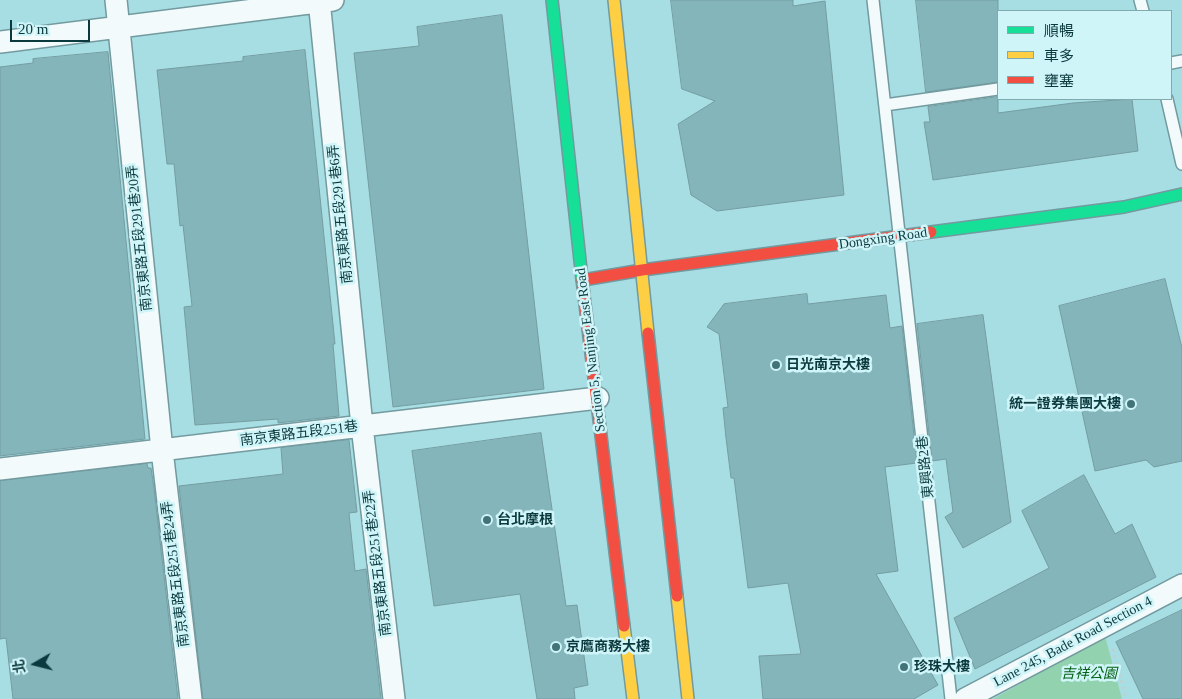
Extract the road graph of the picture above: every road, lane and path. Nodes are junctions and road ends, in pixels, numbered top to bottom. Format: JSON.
{"nodes":[{"id":1,"x":116,"y":0,"type":"edge"},
{"id":2,"x":552,"y":0,"type":"edge"},
{"id":3,"x":614,"y":0,"type":"edge"},
{"id":4,"x":873,"y":0,"type":"edge"},
{"id":5,"x":324,"y":1,"type":"edge"},
{"id":6,"x":118,"y":27,"type":"junction"},
{"id":7,"x":0,"y":42,"type":"edge"},
{"id":8,"x":997,"y":89,"type":"edge"},
{"id":9,"x":1167,"y":100,"type":"edge"},
{"id":10,"x":885,"y":105,"type":"junction"},
{"id":11,"x":1182,"y":164,"type":"edge"},
{"id":12,"x":1182,"y":194,"type":"edge"},
{"id":13,"x":898,"y":236,"type":"junction"},
{"id":14,"x":642,"y":270,"type":"junction"},
{"id":15,"x":583,"y":280,"type":"junction"},
{"id":16,"x":598,"y":398,"type":"junction"},
{"id":17,"x":362,"y":426,"type":"junction"},
{"id":18,"x":162,"y":450,"type":"junction"},
{"id":19,"x":0,"y":469,"type":"edge"},
{"id":20,"x":1182,"y":585,"type":"edge"},
{"id":21,"x":1106,"y":624,"type":"junction"},
{"id":22,"x":191,"y":699,"type":"edge"},
{"id":23,"x":394,"y":699,"type":"edge"},
{"id":24,"x":633,"y":699,"type":"edge"},
{"id":25,"x":688,"y":699,"type":"edge"},
{"id":26,"x":951,"y":699,"type":"edge"},
{"id":27,"x":965,"y":699,"type":"edge"},
{"id":28,"x":1126,"y":699,"type":"edge"}],
"edges":[{"from":1,"to":6,"type":"street","name":"南京東路五段291巷20弄"},
{"from":2,"to":15,"type":"main road","name":"Section 5, Nanjing East Road"},
{"from":3,"to":14,"type":"main road"},
{"from":4,"to":10,"type":"lane","name":"東興路2巷"},
{"from":5,"to":6,"type":"street"},
{"from":5,"to":17,"type":"street","name":"南京東路五段291巷6弄"},
{"from":6,"to":7,"type":"street"},
{"from":6,"to":18,"type":"street","name":"南京東路五段291巷20弄"},
{"from":8,"to":10,"type":"lane"},
{"from":9,"to":11,"type":"lane"},
{"from":10,"to":13,"type":"lane","name":"東興路2巷"},
{"from":12,"to":13,"type":"main road","name":"Dongxing Road"},
{"from":13,"to":14,"type":"main road","name":"Dongxing Road"},
{"from":13,"to":26,"type":"lane","name":"東興路2巷"},
{"from":14,"to":15,"type":"main road","name":"Dongxing Road"},
{"from":14,"to":25,"type":"main road"},
{"from":15,"to":16,"type":"main road","name":"Section 5, Nanjing East Road"},
{"from":16,"to":17,"type":"street","name":"南京東路五段251巷"},
{"from":16,"to":24,"type":"main road","name":"Section 5, Nanjing East Road"},
{"from":17,"to":18,"type":"street","name":"南京東路五段251巷"},
{"from":17,"to":23,"type":"street","name":"南京東路五段251巷22弄"},
{"from":18,"to":19,"type":"street","name":"南京東路五段251巷"},
{"from":18,"to":22,"type":"street","name":"南京東路五段251巷24弄"},
{"from":20,"to":21,"type":"street","name":"Lane 245, Bade Road Section 4"},
{"from":21,"to":27,"type":"street","name":"Lane 245, Bade Road Section 4"},
{"from":21,"to":28,"type":"path"}]}
